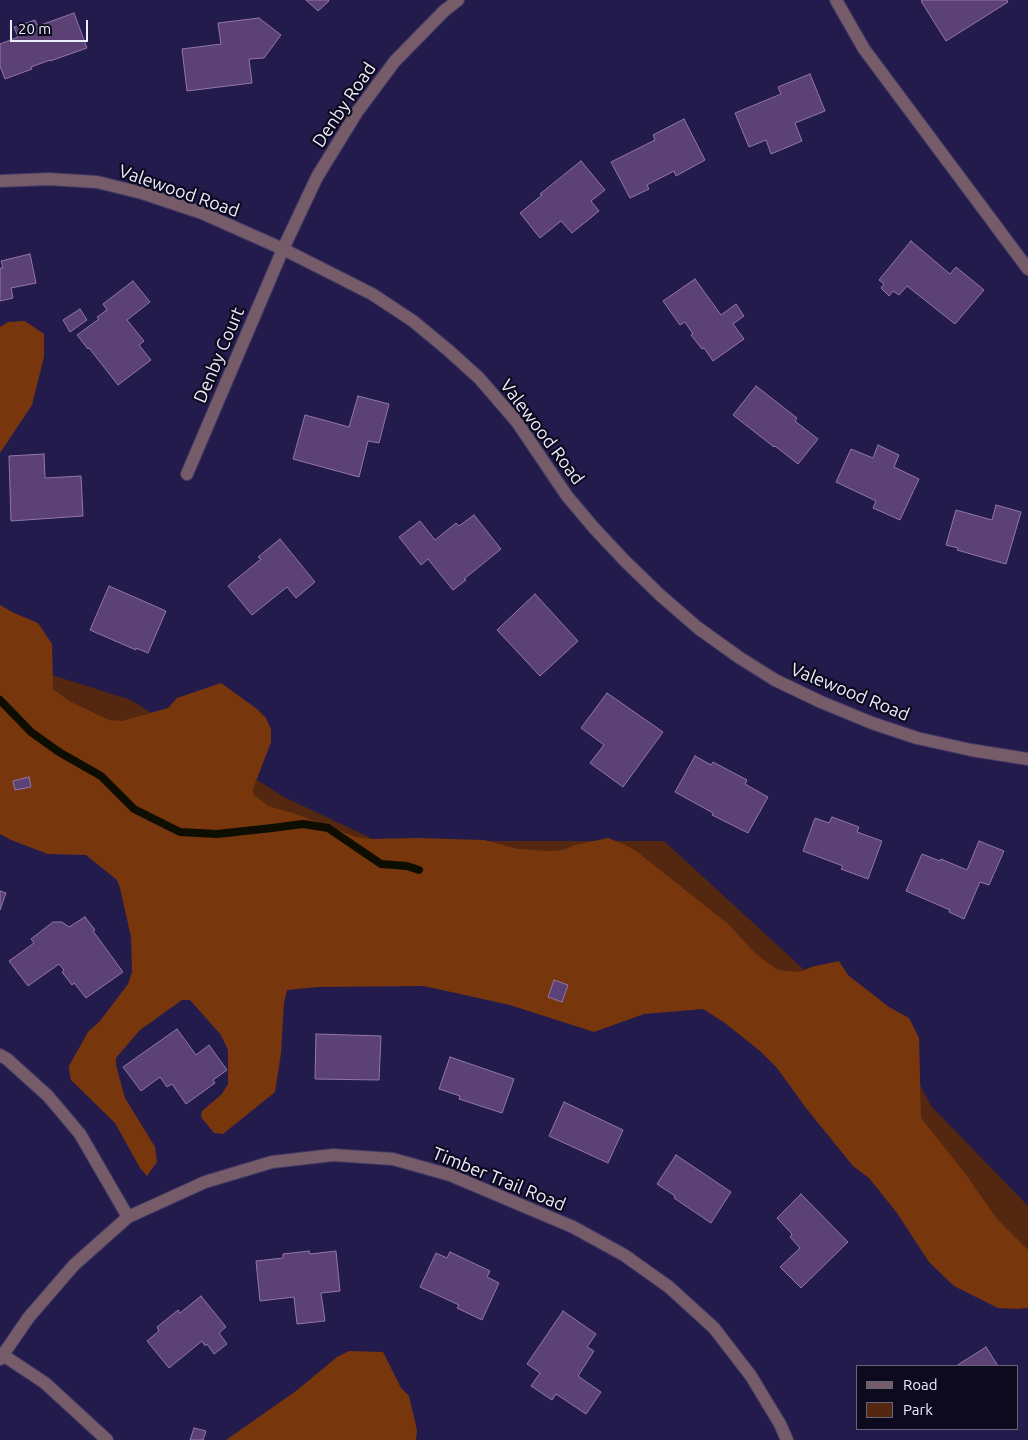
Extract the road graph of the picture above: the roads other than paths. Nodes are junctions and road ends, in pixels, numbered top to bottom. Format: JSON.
{"nodes":[{"id":1,"x":458,"y":0,"type":"edge"},
{"id":2,"x":836,"y":0,"type":"edge"},
{"id":3,"x":0,"y":181,"type":"edge"},
{"id":4,"x":283,"y":249,"type":"junction"},
{"id":5,"x":1028,"y":269,"type":"edge"},
{"id":6,"x":187,"y":474,"type":"dead end"},
{"id":7,"x":1028,"y":759,"type":"edge"},
{"id":8,"x":0,"y":1055,"type":"edge"},
{"id":9,"x":128,"y":1216,"type":"junction"},
{"id":10,"x":2,"y":1357,"type":"edge"},
{"id":11,"x":107,"y":1440,"type":"edge"},
{"id":12,"x":787,"y":1440,"type":"edge"}],
"edges":[{"from":1,"to":4,"type":"street","name":"Denby Road"},
{"from":2,"to":5,"type":"street"},
{"from":3,"to":4,"type":"street","name":"Valewood Road"},
{"from":4,"to":6,"type":"street","name":"Denby Court"},
{"from":4,"to":7,"type":"street","name":"Valewood Road"},
{"from":8,"to":9,"type":"street"},
{"from":9,"to":10,"type":"street","name":"Timber Trail Road"},
{"from":9,"to":12,"type":"street","name":"Timber Trail Road"},
{"from":10,"to":11,"type":"street"}]}
